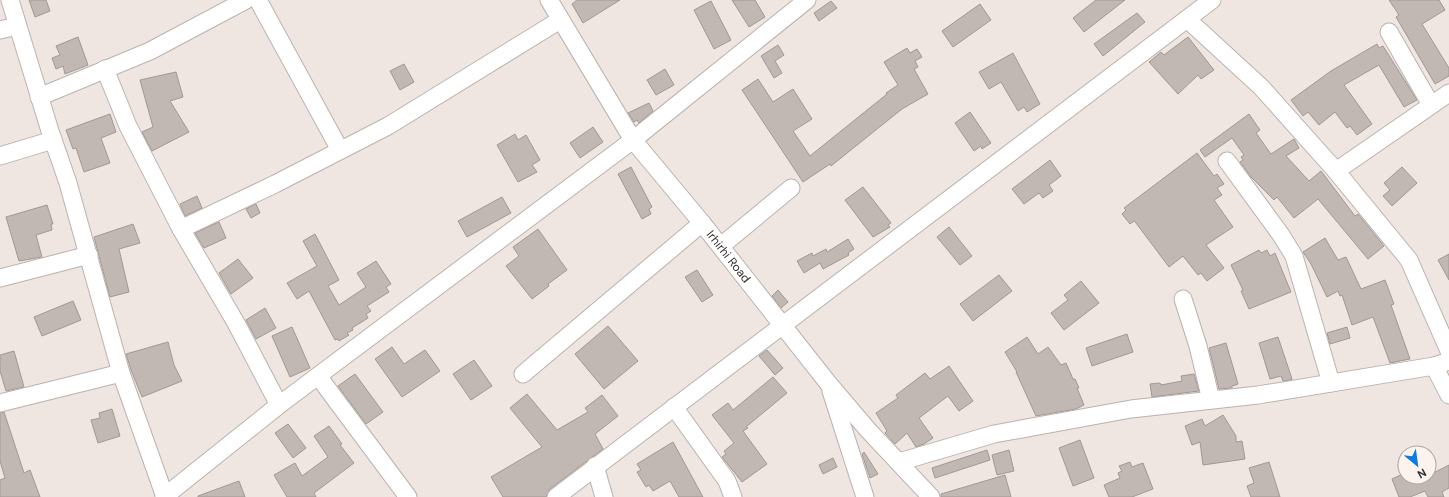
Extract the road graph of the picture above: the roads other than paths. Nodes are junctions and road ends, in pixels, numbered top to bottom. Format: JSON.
{"nodes":[{"id":1,"x":10,"y":0,"type":"edge"},
{"id":2,"x":246,"y":0,"type":"edge"},
{"id":3,"x":258,"y":0,"type":"edge"},
{"id":4,"x":549,"y":0,"type":"edge"},
{"id":5,"x":807,"y":0,"type":"edge"},
{"id":6,"x":1212,"y":0,"type":"edge"},
{"id":7,"x":560,"y":20,"type":"junction"},
{"id":8,"x":1188,"y":20,"type":"junction"},
{"id":9,"x":17,"y":26,"type":"junction"},
{"id":10,"x":0,"y":30,"type":"edge"},
{"id":11,"x":1389,"y":32,"type":"dead end"},
{"id":12,"x":105,"y":69,"type":"junction"},
{"id":13,"x":1449,"y":93,"type":"edge"},
{"id":14,"x":39,"y":97,"type":"junction"},
{"id":15,"x":1431,"y":105,"type":"junction"},
{"id":16,"x":53,"y":140,"type":"junction"},
{"id":17,"x":633,"y":140,"type":"junction"},
{"id":18,"x":340,"y":150,"type":"junction"},
{"id":19,"x":0,"y":156,"type":"edge"},
{"id":20,"x":1227,"y":161,"type":"dead end"},
{"id":21,"x":1336,"y":171,"type":"junction"},
{"id":22,"x":791,"y":188,"type":"dead end"},
{"id":23,"x":702,"y":223,"type":"junction"},
{"id":24,"x":180,"y":229,"type":"junction"},
{"id":25,"x":721,"y":246,"type":"junction"},
{"id":26,"x":89,"y":255,"type":"junction"},
{"id":27,"x":0,"y":278,"type":"edge"},
{"id":28,"x":1183,"y":299,"type":"dead end"},
{"id":29,"x":783,"y":324,"type":"junction"},
{"id":30,"x":1449,"y":350,"type":"edge"},
{"id":31,"x":1441,"y":364,"type":"edge"},
{"id":32,"x":121,"y":373,"type":"junction"},
{"id":33,"x":523,"y":374,"type":"dead end"},
{"id":34,"x":318,"y":376,"type":"junction"},
{"id":35,"x":828,"y":383,"type":"junction"},
{"id":36,"x":1330,"y":383,"type":"junction"},
{"id":37,"x":1449,"y":395,"type":"edge"},
{"id":38,"x":1211,"y":400,"type":"junction"},
{"id":39,"x":0,"y":403,"type":"edge"},
{"id":40,"x":279,"y":405,"type":"junction"},
{"id":41,"x":674,"y":407,"type":"junction"},
{"id":42,"x":899,"y":462,"type":"junction"},
{"id":43,"x":595,"y":466,"type":"junction"},
{"id":44,"x":165,"y":497,"type":"edge"},
{"id":45,"x":408,"y":497,"type":"edge"},
{"id":46,"x":556,"y":497,"type":"edge"},
{"id":47,"x":604,"y":497,"type":"edge"},
{"id":48,"x":733,"y":497,"type":"edge"},
{"id":49,"x":866,"y":497,"type":"edge"},
{"id":50,"x":931,"y":497,"type":"edge"}],
"edges":[{"from":1,"to":9,"type":"street"},
{"from":2,"to":12,"type":"street"},
{"from":3,"to":18,"type":"street"},
{"from":4,"to":7,"type":"street","name":"Irhirhi Road"},
{"from":5,"to":17,"type":"street"},
{"from":6,"to":8,"type":"street"},
{"from":7,"to":17,"type":"street","name":"Irhirhi Road"},
{"from":7,"to":18,"type":"street"},
{"from":8,"to":21,"type":"street"},
{"from":8,"to":29,"type":"street"},
{"from":9,"to":10,"type":"street"},
{"from":9,"to":14,"type":"street"},
{"from":11,"to":15,"type":"street"},
{"from":12,"to":14,"type":"street"},
{"from":12,"to":24,"type":"street"},
{"from":13,"to":15,"type":"street"},
{"from":14,"to":16,"type":"street"},
{"from":15,"to":21,"type":"street"},
{"from":16,"to":19,"type":"street"},
{"from":16,"to":26,"type":"street"},
{"from":17,"to":23,"type":"street","name":"Irhirhi Road"},
{"from":17,"to":34,"type":"street"},
{"from":18,"to":24,"type":"street"},
{"from":20,"to":36,"type":"street"},
{"from":21,"to":30,"type":"street"},
{"from":22,"to":25,"type":"street"},
{"from":23,"to":25,"type":"street","name":"Irhirhi Road"},
{"from":23,"to":33,"type":"street"},
{"from":24,"to":40,"type":"street"},
{"from":25,"to":29,"type":"street","name":"Irhirhi Road"},
{"from":26,"to":27,"type":"street"},
{"from":26,"to":32,"type":"street"},
{"from":28,"to":38,"type":"street"},
{"from":29,"to":35,"type":"street","name":"Irhirhi Road"},
{"from":29,"to":41,"type":"street"},
{"from":31,"to":36,"type":"street"},
{"from":31,"to":37,"type":"street"},
{"from":32,"to":39,"type":"street"},
{"from":32,"to":44,"type":"street"},
{"from":34,"to":40,"type":"street"},
{"from":34,"to":45,"type":"street"},
{"from":35,"to":42,"type":"street","name":"Irhirhi Road"},
{"from":35,"to":49,"type":"street"},
{"from":36,"to":38,"type":"street"},
{"from":38,"to":42,"type":"street"},
{"from":40,"to":44,"type":"street"},
{"from":41,"to":43,"type":"street"},
{"from":41,"to":48,"type":"street"},
{"from":42,"to":50,"type":"street","name":"Irhirhi Road"},
{"from":43,"to":46,"type":"street"},
{"from":43,"to":47,"type":"street"}]}
